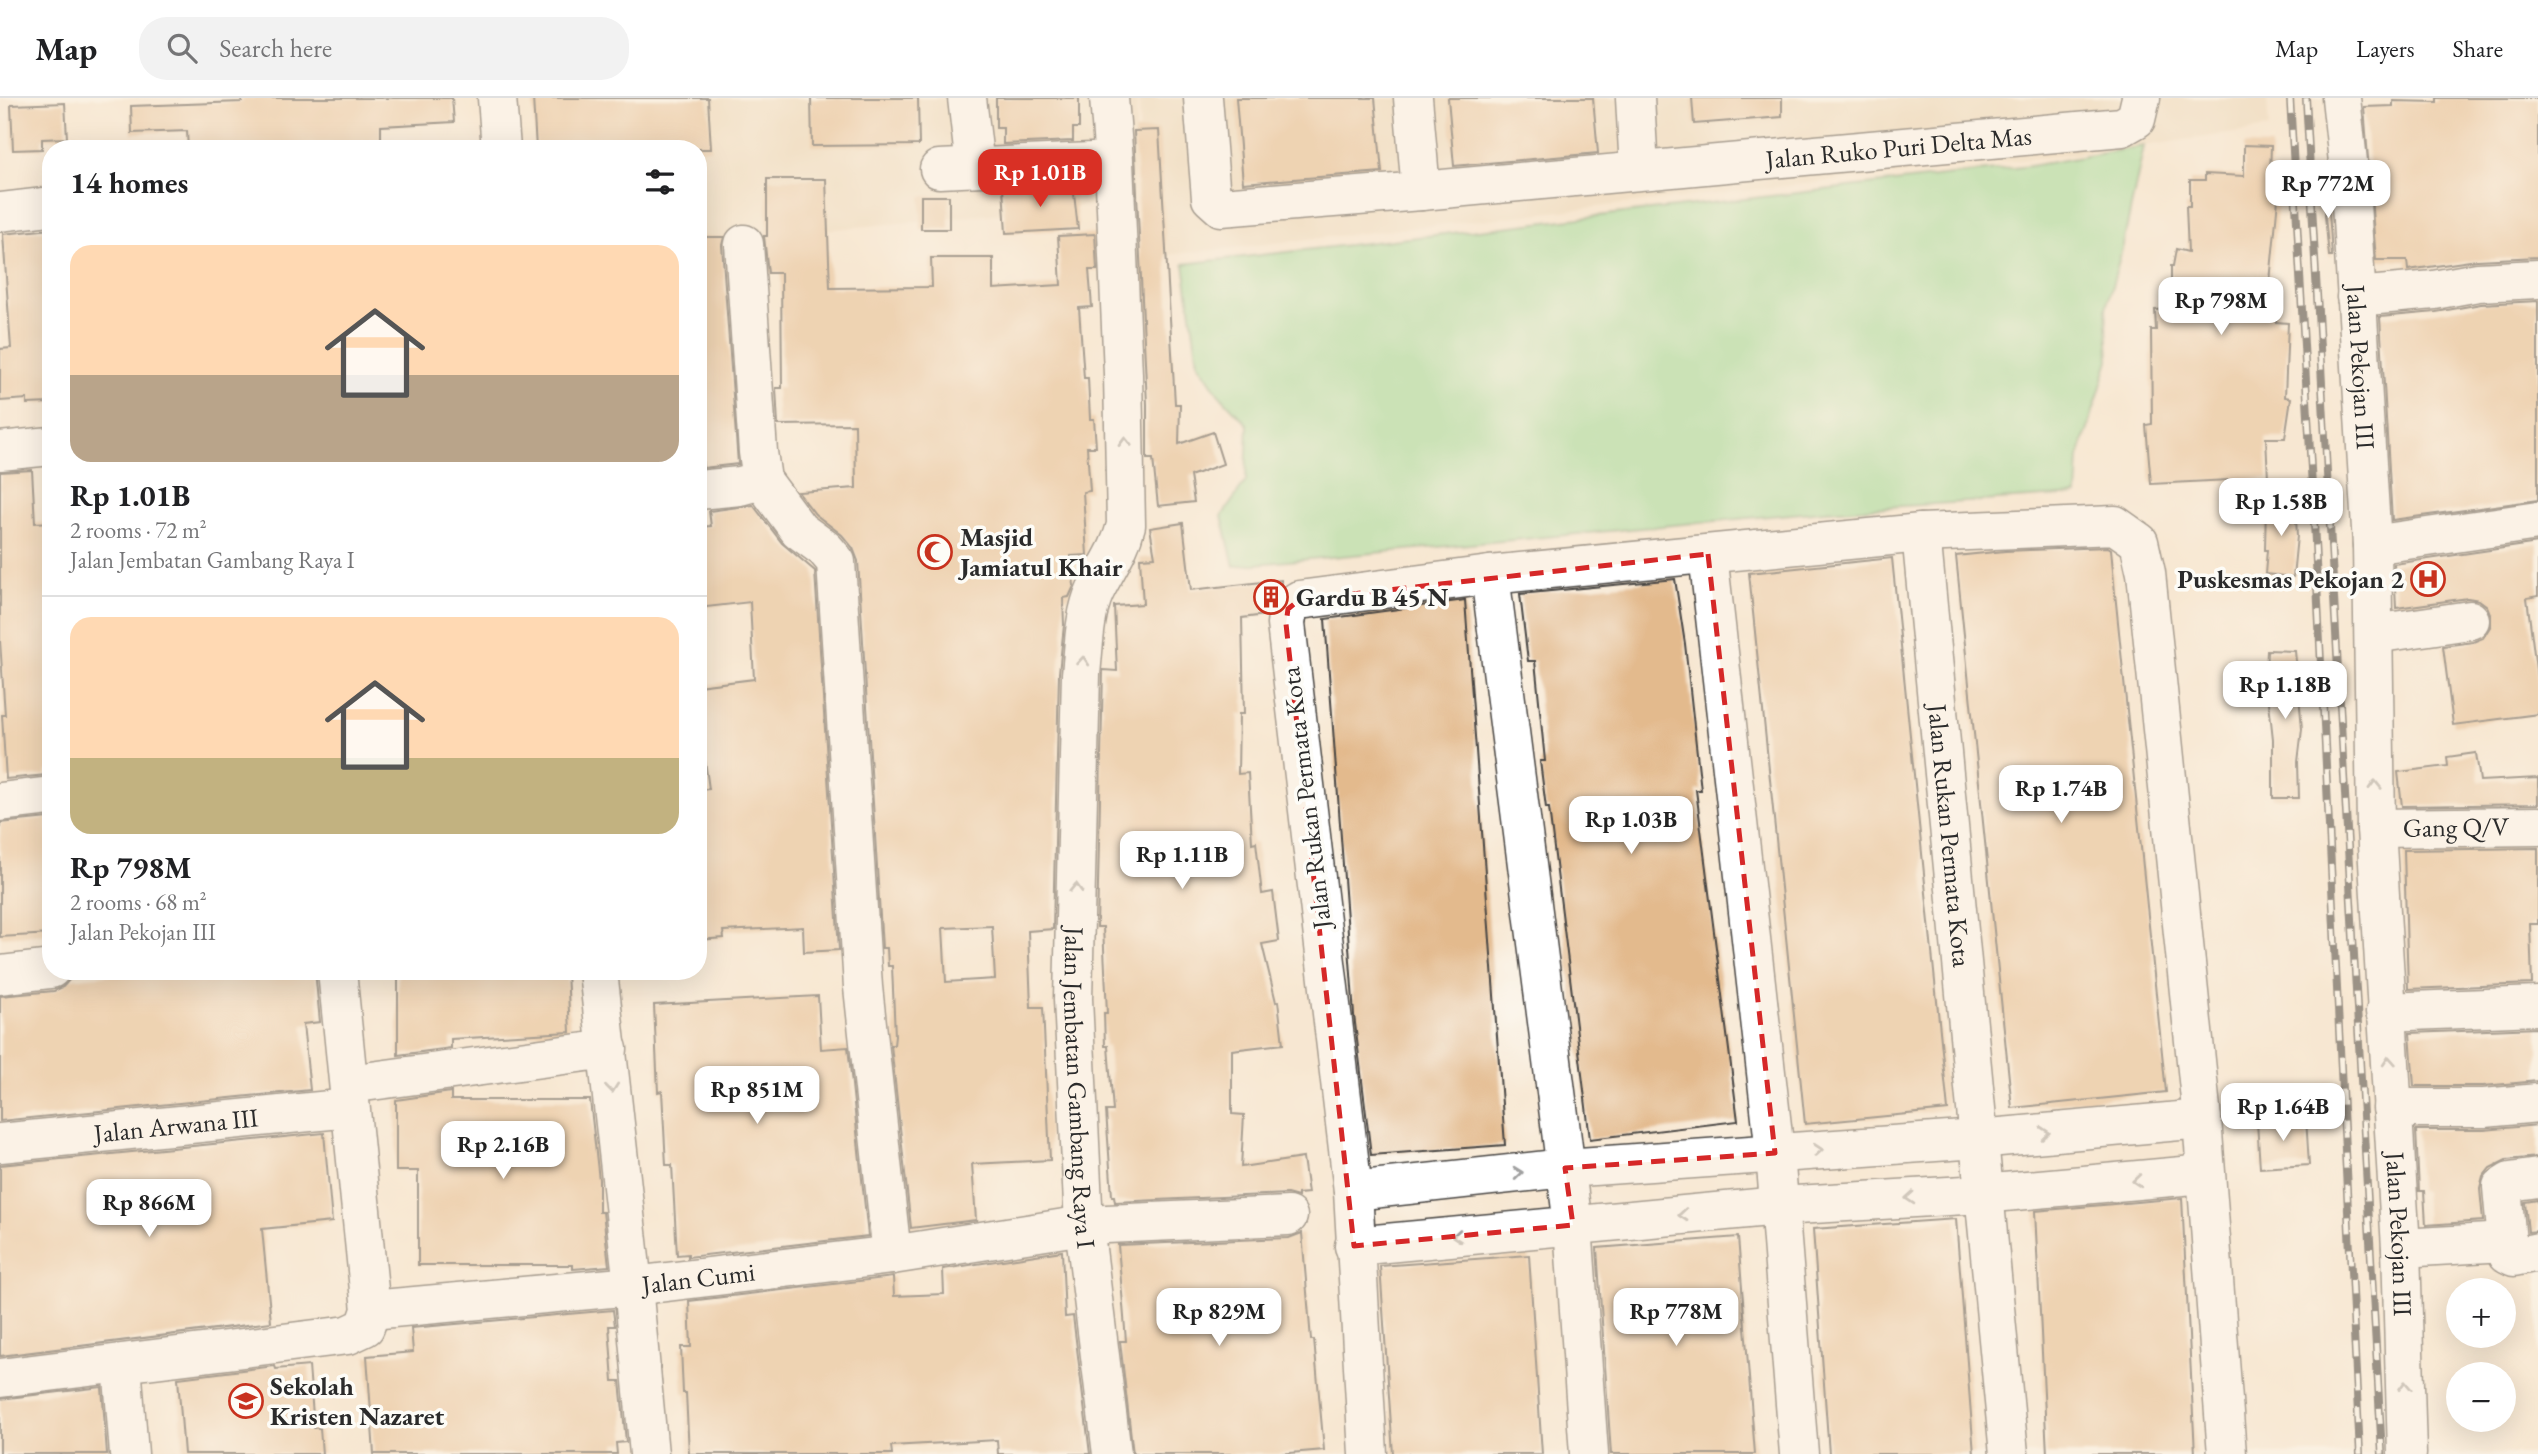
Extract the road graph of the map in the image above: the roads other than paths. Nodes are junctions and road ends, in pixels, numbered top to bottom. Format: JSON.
{"nodes":[{"id":1,"x":497,"y":98,"type":"edge"},
{"id":2,"x":967,"y":98,"type":"edge"},
{"id":3,"x":1109,"y":98,"type":"edge"},
{"id":4,"x":1203,"y":98,"type":"edge"},
{"id":5,"x":1413,"y":98,"type":"edge"},
{"id":6,"x":1635,"y":98,"type":"edge"},
{"id":7,"x":2141,"y":98,"type":"edge"},
{"id":8,"x":2341,"y":98,"type":"edge"},
{"id":9,"x":2350,"y":98,"type":"edge"},
{"id":10,"x":500,"y":140,"type":"edge"},
{"id":11,"x":1114,"y":160,"type":"junction"},
{"id":12,"x":1639,"y":170,"type":"junction"},
{"id":13,"x":1421,"y":191,"type":"junction"},
{"id":14,"x":42,"y":207,"type":"edge"},
{"id":15,"x":0,"y":212,"type":"edge"},
{"id":16,"x":744,"y":244,"type":"dead end"},
{"id":17,"x":2538,"y":279,"type":"edge"},
{"id":18,"x":2356,"y":297,"type":"junction"},
{"id":19,"x":42,"y":447,"type":"edge"},
{"id":20,"x":0,"y":452,"type":"edge"},
{"id":21,"x":762,"y":480,"type":"junction"},
{"id":22,"x":707,"y":489,"type":"edge"},
{"id":23,"x":2538,"y":521,"type":"edge"},
{"id":24,"x":1921,"y":533,"type":"junction"},
{"id":25,"x":2372,"y":545,"type":"junction"},
{"id":26,"x":1708,"y":554,"type":"junction"},
{"id":27,"x":1490,"y":575,"type":"junction"},
{"id":28,"x":2470,"y":620,"type":"dead end"},
{"id":29,"x":2374,"y":634,"type":"junction"},
{"id":30,"x":42,"y":797,"type":"edge"},
{"id":31,"x":0,"y":802,"type":"edge"},
{"id":32,"x":2538,"y":826,"type":"edge"},
{"id":33,"x":2376,"y":828,"type":"junction"},
{"id":34,"x":42,"y":971,"type":"edge"},
{"id":35,"x":0,"y":975,"type":"edge"},
{"id":36,"x":338,"y":980,"type":"edge"},
{"id":37,"x":599,"y":980,"type":"edge"},
{"id":38,"x":2538,"y":1006,"type":"edge"},
{"id":39,"x":2385,"y":1012,"type":"junction"},
{"id":40,"x":608,"y":1049,"type":"junction"},
{"id":41,"x":350,"y":1096,"type":"junction"},
{"id":42,"x":2538,"y":1103,"type":"edge"},
{"id":43,"x":2392,"y":1108,"type":"junction"},
{"id":44,"x":2202,"y":1119,"type":"junction"},
{"id":45,"x":1978,"y":1139,"type":"junction"},
{"id":46,"x":0,"y":1143,"type":"edge"},
{"id":47,"x":1775,"y":1153,"type":"junction"},
{"id":48,"x":1565,"y":1168,"type":"junction"},
{"id":49,"x":2205,"y":1174,"type":"junction"},
{"id":50,"x":2538,"y":1178,"type":"edge"},
{"id":51,"x":1353,"y":1192,"type":"junction"},
{"id":52,"x":1983,"y":1194,"type":"junction"},
{"id":53,"x":1779,"y":1206,"type":"junction"},
{"id":54,"x":1288,"y":1216,"type":"dead end"},
{"id":55,"x":1573,"y":1225,"type":"junction"},
{"id":56,"x":1084,"y":1226,"type":"junction"},
{"id":57,"x":1354,"y":1246,"type":"junction"},
{"id":58,"x":2522,"y":1247,"type":"edge"},
{"id":59,"x":2401,"y":1248,"type":"junction"},
{"id":60,"x":892,"y":1255,"type":"junction"},
{"id":61,"x":633,"y":1286,"type":"junction"},
{"id":62,"x":371,"y":1310,"type":"junction"},
{"id":63,"x":122,"y":1364,"type":"junction"},
{"id":64,"x":0,"y":1378,"type":"edge"},
{"id":65,"x":129,"y":1454,"type":"edge"},
{"id":66,"x":649,"y":1454,"type":"edge"},
{"id":67,"x":1112,"y":1454,"type":"edge"},
{"id":68,"x":1368,"y":1454,"type":"edge"},
{"id":69,"x":1589,"y":1454,"type":"edge"},
{"id":70,"x":1799,"y":1454,"type":"edge"},
{"id":71,"x":2009,"y":1454,"type":"edge"},
{"id":72,"x":2227,"y":1454,"type":"edge"},
{"id":73,"x":2407,"y":1454,"type":"edge"}],
"edges":[{"from":1,"to":10,"type":"street"},
{"from":2,"to":11,"type":"street"},
{"from":3,"to":11,"type":"street","name":"Jalan Jembatan Gambang Raya I"},
{"from":4,"to":13,"type":"street","name":"Jalan Ruko Puri Delta Mas"},
{"from":5,"to":13,"type":"street"},
{"from":6,"to":12,"type":"street"},
{"from":7,"to":12,"type":"street","name":"Jalan Ruko Puri Delta Mas"},
{"from":8,"to":9,"type":"street"},
{"from":8,"to":18,"type":"street","name":"Jalan Pekojan III"},
{"from":56,"to":11,"type":"street","name":"Jalan Jembatan Gambang Raya I","one_way":true},
{"from":12,"to":13,"type":"street","name":"Jalan Ruko Puri Delta Mas"},
{"from":14,"to":15,"type":"street"},
{"from":16,"to":21,"type":"street"},
{"from":17,"to":18,"type":"street"},
{"from":18,"to":25,"type":"street","name":"Jalan Pekojan III"},
{"from":19,"to":20,"type":"street"},
{"from":21,"to":22,"type":"street"},
{"from":21,"to":60,"type":"street"},
{"from":23,"to":25,"type":"street"},
{"from":24,"to":26,"type":"street","name":"Jalan Rukan Permata Kota"},
{"from":24,"to":44,"type":"street","name":"Jalan Rukan Permata Kota"},
{"from":24,"to":45,"type":"street","name":"Jalan Rukan Permata Kota"},
{"from":25,"to":29,"type":"street","name":"Jalan Pekojan III"},
{"from":26,"to":27,"type":"street","name":"Jalan Rukan Permata Kota"},
{"from":26,"to":47,"type":"street"},
{"from":27,"to":48,"type":"street"},
{"from":27,"to":51,"type":"street","name":"Jalan Rukan Permata Kota"},
{"from":28,"to":29,"type":"street"},
{"from":33,"to":29,"type":"street","name":"Jalan Pekojan III","one_way":true},
{"from":30,"to":31,"type":"street"},
{"from":32,"to":33,"type":"street","name":"Gang Q/V"},
{"from":33,"to":39,"type":"street","name":"Jalan Pekojan III"},
{"from":34,"to":35,"type":"street"},
{"from":36,"to":41,"type":"street"},
{"from":37,"to":40,"type":"street"},
{"from":38,"to":39,"type":"street"},
{"from":43,"to":39,"type":"street","name":"Jalan Pekojan III","one_way":true},
{"from":40,"to":41,"type":"street","name":"Jalan Arwana III"},
{"from":40,"to":61,"type":"street","one_way":true},
{"from":41,"to":46,"type":"street","name":"Jalan Arwana III"},
{"from":41,"to":62,"type":"street"},
{"from":42,"to":43,"type":"street"},
{"from":43,"to":59,"type":"street","name":"Jalan Pekojan III"},
{"from":45,"to":44,"type":"street","one_way":true},
{"from":44,"to":49,"type":"street","name":"Jalan Rukan Permata Kota"},
{"from":47,"to":45,"type":"street","one_way":true},
{"from":45,"to":52,"type":"street","name":"Jalan Rukan Permata Kota"},
{"from":47,"to":48,"type":"street"},
{"from":47,"to":53,"type":"street"},
{"from":51,"to":48,"type":"street","one_way":true},
{"from":48,"to":55,"type":"street"},
{"from":49,"to":52,"type":"street","one_way":true},
{"from":49,"to":72,"type":"street","name":"Jalan Rukan Permata Kota"},
{"from":50,"to":58,"type":"street"},
{"from":51,"to":57,"type":"street","name":"Jalan Rukan Permata Kota"},
{"from":52,"to":53,"type":"street","one_way":true},
{"from":52,"to":71,"type":"street","name":"Jalan Rukan Permata Kota"},
{"from":53,"to":55,"type":"street","one_way":true},
{"from":53,"to":70,"type":"street"},
{"from":54,"to":56,"type":"street","name":"Jalan Cumi"},
{"from":55,"to":57,"type":"street","one_way":true},
{"from":55,"to":69,"type":"street"},
{"from":56,"to":60,"type":"street","name":"Jalan Cumi"},
{"from":56,"to":67,"type":"street","name":"Jalan Jembatan Gambang Raya I"},
{"from":57,"to":68,"type":"street","name":"Jalan Rukan Permata Kota"},
{"from":58,"to":59,"type":"street"},
{"from":73,"to":59,"type":"street","name":"Jalan Pekojan III","one_way":true},
{"from":60,"to":61,"type":"street","name":"Jalan Cumi"},
{"from":61,"to":62,"type":"street","name":"Jalan Cumi"},
{"from":61,"to":66,"type":"street"},
{"from":62,"to":63,"type":"street"},
{"from":63,"to":64,"type":"street"},
{"from":63,"to":65,"type":"street"}]}
